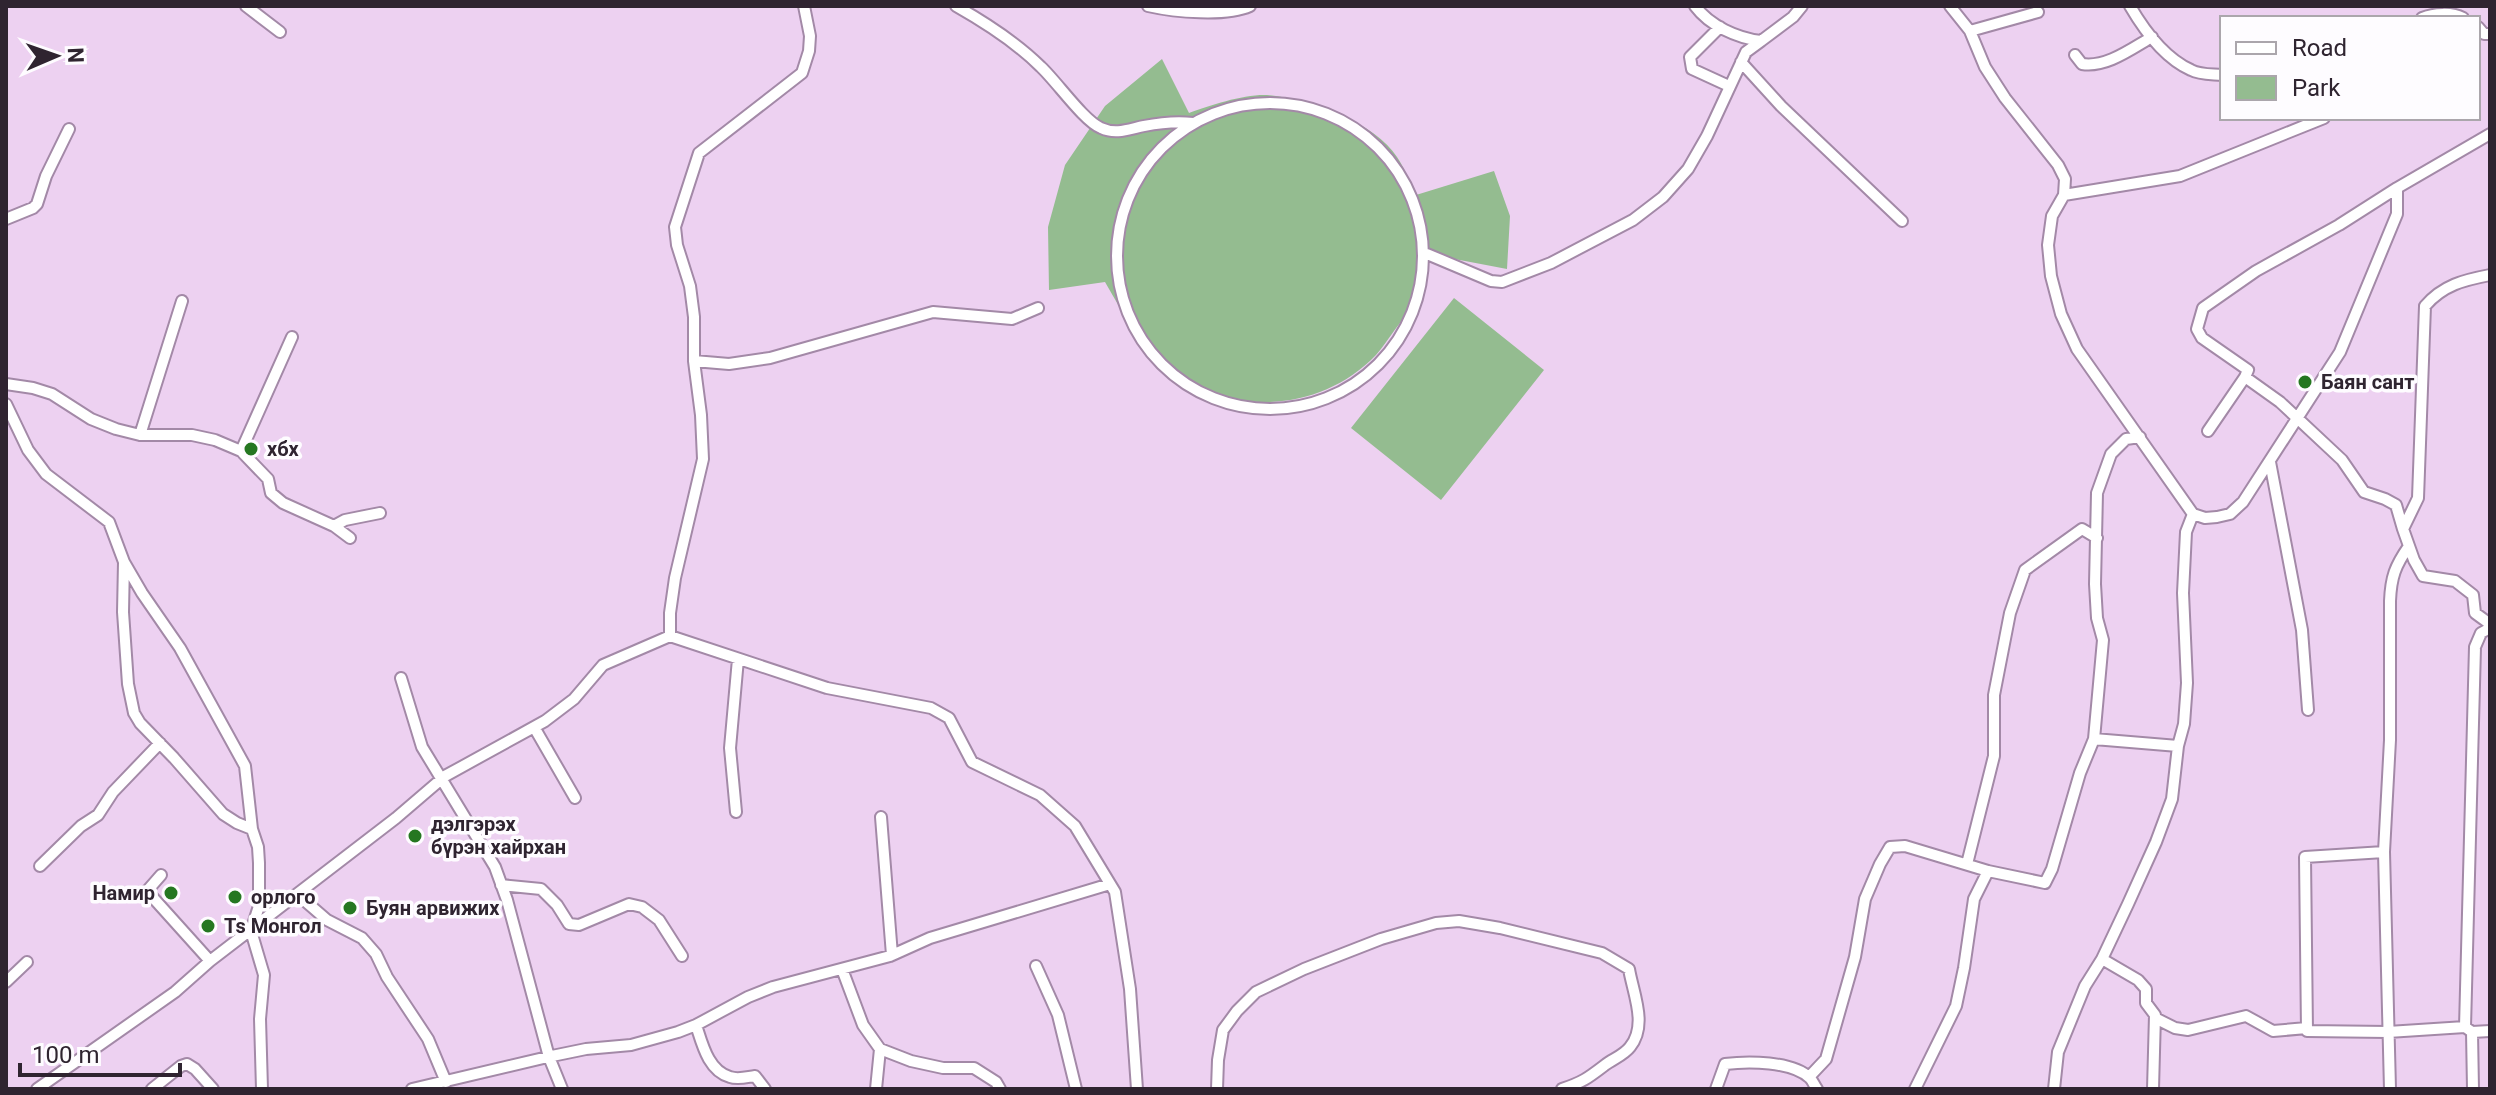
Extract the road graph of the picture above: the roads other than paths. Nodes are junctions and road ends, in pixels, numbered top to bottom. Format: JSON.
{"nodes":[{"id":1,"x":246,"y":6,"type":"edge"},
{"id":2,"x":804,"y":6,"type":"edge"},
{"id":3,"x":956,"y":6,"type":"edge"},
{"id":4,"x":1148,"y":6,"type":"edge"},
{"id":5,"x":1250,"y":6,"type":"edge"},
{"id":6,"x":1695,"y":6,"type":"edge"},
{"id":7,"x":1802,"y":6,"type":"edge"},
{"id":8,"x":1950,"y":6,"type":"edge"},
{"id":9,"x":2130,"y":6,"type":"edge"},
{"id":10,"x":2038,"y":12,"type":"dead end"},
{"id":11,"x":2428,"y":16,"type":"edge"},
{"id":12,"x":2459,"y":16,"type":"edge"},
{"id":13,"x":1720,"y":27,"type":"junction"},
{"id":14,"x":1970,"y":31,"type":"junction"},
{"id":15,"x":280,"y":32,"type":"dead end"},
{"id":16,"x":2152,"y":37,"type":"junction"},
{"id":17,"x":1761,"y":41,"type":"junction"},
{"id":18,"x":2075,"y":55,"type":"dead end"},
{"id":19,"x":1741,"y":62,"type":"junction"},
{"id":20,"x":2220,"y":75,"type":"edge"},
{"id":21,"x":1729,"y":86,"type":"junction"},
{"id":22,"x":2319,"y":120,"type":"edge"},
{"id":23,"x":1193,"y":123,"type":"junction"},
{"id":24,"x":69,"y":129,"type":"dead end"},
{"id":25,"x":2490,"y":134,"type":"edge"},
{"id":26,"x":2397,"y":188,"type":"junction"},
{"id":27,"x":2064,"y":195,"type":"junction"},
{"id":28,"x":6,"y":219,"type":"edge"},
{"id":29,"x":1902,"y":221,"type":"dead end"},
{"id":30,"x":1427,"y":254,"type":"junction"},
{"id":31,"x":2490,"y":275,"type":"edge"},
{"id":32,"x":182,"y":301,"type":"dead end"},
{"id":33,"x":1038,"y":308,"type":"dead end"},
{"id":34,"x":292,"y":337,"type":"dead end"},
{"id":35,"x":694,"y":361,"type":"junction"},
{"id":36,"x":2245,"y":377,"type":"junction"},
{"id":37,"x":6,"y":384,"type":"edge"},
{"id":38,"x":6,"y":404,"type":"edge"},
{"id":39,"x":2296,"y":417,"type":"junction"},
{"id":40,"x":2208,"y":431,"type":"dead end"},
{"id":41,"x":140,"y":435,"type":"junction"},
{"id":42,"x":2140,"y":437,"type":"junction"},
{"id":43,"x":241,"y":451,"type":"junction"},
{"id":44,"x":2270,"y":462,"type":"junction"},
{"id":45,"x":380,"y":513,"type":"dead end"},
{"id":46,"x":2193,"y":514,"type":"junction"},
{"id":47,"x":334,"y":526,"type":"junction"},
{"id":48,"x":2403,"y":529,"type":"junction"},
{"id":49,"x":350,"y":538,"type":"dead end"},
{"id":50,"x":2097,"y":538,"type":"junction"},
{"id":51,"x":2409,"y":546,"type":"junction"},
{"id":52,"x":124,"y":562,"type":"junction"},
{"id":53,"x":2490,"y":626,"type":"edge"},
{"id":54,"x":670,"y":636,"type":"junction"},
{"id":55,"x":738,"y":659,"type":"junction"},
{"id":56,"x":401,"y":678,"type":"dead end"},
{"id":57,"x":2308,"y":710,"type":"dead end"},
{"id":58,"x":534,"y":727,"type":"junction"},
{"id":59,"x":2094,"y":739,"type":"junction"},
{"id":60,"x":160,"y":743,"type":"junction"},
{"id":61,"x":2178,"y":746,"type":"junction"},
{"id":62,"x":442,"y":779,"type":"junction"},
{"id":63,"x":575,"y":798,"type":"dead end"},
{"id":64,"x":736,"y":812,"type":"dead end"},
{"id":65,"x":881,"y":817,"type":"dead end"},
{"id":66,"x":252,"y":829,"type":"junction"},
{"id":67,"x":2384,"y":852,"type":"junction"},
{"id":68,"x":1967,"y":864,"type":"junction"},
{"id":69,"x":40,"y":866,"type":"dead end"},
{"id":70,"x":1988,"y":871,"type":"junction"},
{"id":71,"x":161,"y":875,"type":"dead end"},
{"id":72,"x":1110,"y":884,"type":"junction"},
{"id":73,"x":501,"y":885,"type":"junction"},
{"id":74,"x":297,"y":894,"type":"junction"},
{"id":75,"x":251,"y":931,"type":"junction"},
{"id":76,"x":892,"y":955,"type":"junction"},
{"id":77,"x":682,"y":956,"type":"dead end"},
{"id":78,"x":2102,"y":959,"type":"junction"},
{"id":79,"x":210,"y":961,"type":"junction"},
{"id":80,"x":27,"y":962,"type":"dead end"},
{"id":81,"x":1036,"y":966,"type":"dead end"},
{"id":82,"x":842,"y":969,"type":"junction"},
{"id":83,"x":6,"y":982,"type":"edge"},
{"id":84,"x":2155,"y":1018,"type":"junction"},
{"id":85,"x":696,"y":1025,"type":"junction"},
{"id":86,"x":2307,"y":1028,"type":"junction"},
{"id":87,"x":2468,"y":1029,"type":"junction"},
{"id":88,"x":2490,"y":1031,"type":"edge"},
{"id":89,"x":2388,"y":1032,"type":"junction"},
{"id":90,"x":880,"y":1049,"type":"junction"},
{"id":91,"x":549,"y":1057,"type":"junction"},
{"id":92,"x":1809,"y":1077,"type":"junction"},
{"id":93,"x":446,"y":1082,"type":"junction"},
{"id":94,"x":37,"y":1089,"type":"edge"},
{"id":95,"x":152,"y":1089,"type":"edge"},
{"id":96,"x":213,"y":1089,"type":"edge"},
{"id":97,"x":262,"y":1089,"type":"edge"},
{"id":98,"x":412,"y":1089,"type":"edge"},
{"id":99,"x":562,"y":1089,"type":"edge"},
{"id":100,"x":765,"y":1089,"type":"edge"},
{"id":101,"x":876,"y":1089,"type":"edge"},
{"id":102,"x":1000,"y":1089,"type":"edge"},
{"id":103,"x":1076,"y":1089,"type":"edge"},
{"id":104,"x":1137,"y":1089,"type":"edge"},
{"id":105,"x":1217,"y":1089,"type":"edge"},
{"id":106,"x":1562,"y":1089,"type":"edge"},
{"id":107,"x":1716,"y":1089,"type":"edge"},
{"id":108,"x":1817,"y":1089,"type":"edge"},
{"id":109,"x":1915,"y":1089,"type":"edge"},
{"id":110,"x":2054,"y":1089,"type":"edge"},
{"id":111,"x":2153,"y":1089,"type":"edge"},
{"id":112,"x":2390,"y":1089,"type":"edge"},
{"id":113,"x":2473,"y":1089,"type":"edge"}],
"edges":[{"from":1,"to":15,"type":"street"},
{"from":2,"to":35,"type":"street"},
{"from":3,"to":23,"type":"street"},
{"from":4,"to":5,"type":"street"},
{"from":6,"to":13,"type":"street"},
{"from":7,"to":17,"type":"street"},
{"from":8,"to":14,"type":"street"},
{"from":9,"to":16,"type":"street"},
{"from":10,"to":14,"type":"street"},
{"from":11,"to":12,"type":"street"},
{"from":13,"to":17,"type":"street"},
{"from":13,"to":21,"type":"street"},
{"from":14,"to":27,"type":"street"},
{"from":16,"to":18,"type":"street"},
{"from":16,"to":20,"type":"street"},
{"from":17,"to":19,"type":"street"},
{"from":19,"to":21,"type":"street"},
{"from":19,"to":29,"type":"street"},
{"from":21,"to":30,"type":"street"},
{"from":22,"to":27,"type":"street"},
{"from":23,"to":30,"type":"street"},
{"from":23,"to":30,"type":"street"},
{"from":24,"to":28,"type":"street"},
{"from":25,"to":26,"type":"street"},
{"from":26,"to":36,"type":"street"},
{"from":26,"to":39,"type":"street"},
{"from":27,"to":42,"type":"street"},
{"from":31,"to":48,"type":"street"},
{"from":32,"to":41,"type":"street"},
{"from":33,"to":35,"type":"street"},
{"from":34,"to":43,"type":"street"},
{"from":35,"to":54,"type":"street"},
{"from":36,"to":39,"type":"street"},
{"from":36,"to":40,"type":"street"},
{"from":37,"to":41,"type":"street"},
{"from":38,"to":52,"type":"street"},
{"from":39,"to":44,"type":"street"},
{"from":39,"to":48,"type":"street"},
{"from":41,"to":43,"type":"street"},
{"from":42,"to":46,"type":"street"},
{"from":42,"to":50,"type":"street"},
{"from":43,"to":47,"type":"street"},
{"from":44,"to":46,"type":"street"},
{"from":44,"to":57,"type":"street"},
{"from":45,"to":47,"type":"street"},
{"from":46,"to":61,"type":"street"},
{"from":47,"to":49,"type":"street"},
{"from":48,"to":51,"type":"street"},
{"from":50,"to":59,"type":"street"},
{"from":50,"to":68,"type":"street"},
{"from":51,"to":53,"type":"street"},
{"from":51,"to":67,"type":"street"},
{"from":52,"to":60,"type":"street"},
{"from":52,"to":66,"type":"street"},
{"from":53,"to":87,"type":"street"},
{"from":54,"to":55,"type":"street"},
{"from":54,"to":58,"type":"street"},
{"from":55,"to":64,"type":"street"},
{"from":55,"to":72,"type":"street"},
{"from":56,"to":62,"type":"street"},
{"from":58,"to":62,"type":"street"},
{"from":58,"to":63,"type":"street"},
{"from":59,"to":61,"type":"street"},
{"from":59,"to":70,"type":"street"},
{"from":60,"to":66,"type":"street"},
{"from":60,"to":69,"type":"street"},
{"from":61,"to":78,"type":"street"},
{"from":62,"to":73,"type":"street"},
{"from":62,"to":74,"type":"street"},
{"from":65,"to":76,"type":"street"},
{"from":66,"to":75,"type":"street"},
{"from":67,"to":86,"type":"street"},
{"from":67,"to":89,"type":"street"},
{"from":68,"to":70,"type":"street"},
{"from":68,"to":92,"type":"street"},
{"from":70,"to":109,"type":"street"},
{"from":71,"to":79,"type":"street"},
{"from":72,"to":76,"type":"street"},
{"from":72,"to":104,"type":"street"},
{"from":73,"to":77,"type":"street"},
{"from":73,"to":91,"type":"street"},
{"from":74,"to":75,"type":"street"},
{"from":74,"to":93,"type":"street"},
{"from":75,"to":79,"type":"street"},
{"from":75,"to":97,"type":"street"},
{"from":76,"to":82,"type":"street"},
{"from":78,"to":84,"type":"street"},
{"from":78,"to":110,"type":"street"},
{"from":79,"to":94,"type":"street"},
{"from":80,"to":83,"type":"street"},
{"from":81,"to":103,"type":"street"},
{"from":82,"to":85,"type":"street"},
{"from":82,"to":90,"type":"street"},
{"from":84,"to":86,"type":"street"},
{"from":84,"to":111,"type":"street"},
{"from":85,"to":91,"type":"street"},
{"from":85,"to":100,"type":"street"},
{"from":86,"to":89,"type":"street"},
{"from":87,"to":88,"type":"street"},
{"from":87,"to":89,"type":"street"},
{"from":87,"to":113,"type":"street"},
{"from":89,"to":112,"type":"street"},
{"from":90,"to":101,"type":"street"},
{"from":90,"to":102,"type":"street"},
{"from":91,"to":93,"type":"street"},
{"from":91,"to":99,"type":"street"},
{"from":92,"to":107,"type":"street"},
{"from":92,"to":108,"type":"street"},
{"from":93,"to":98,"type":"street"},
{"from":95,"to":96,"type":"street"},
{"from":105,"to":106,"type":"street"}]}
